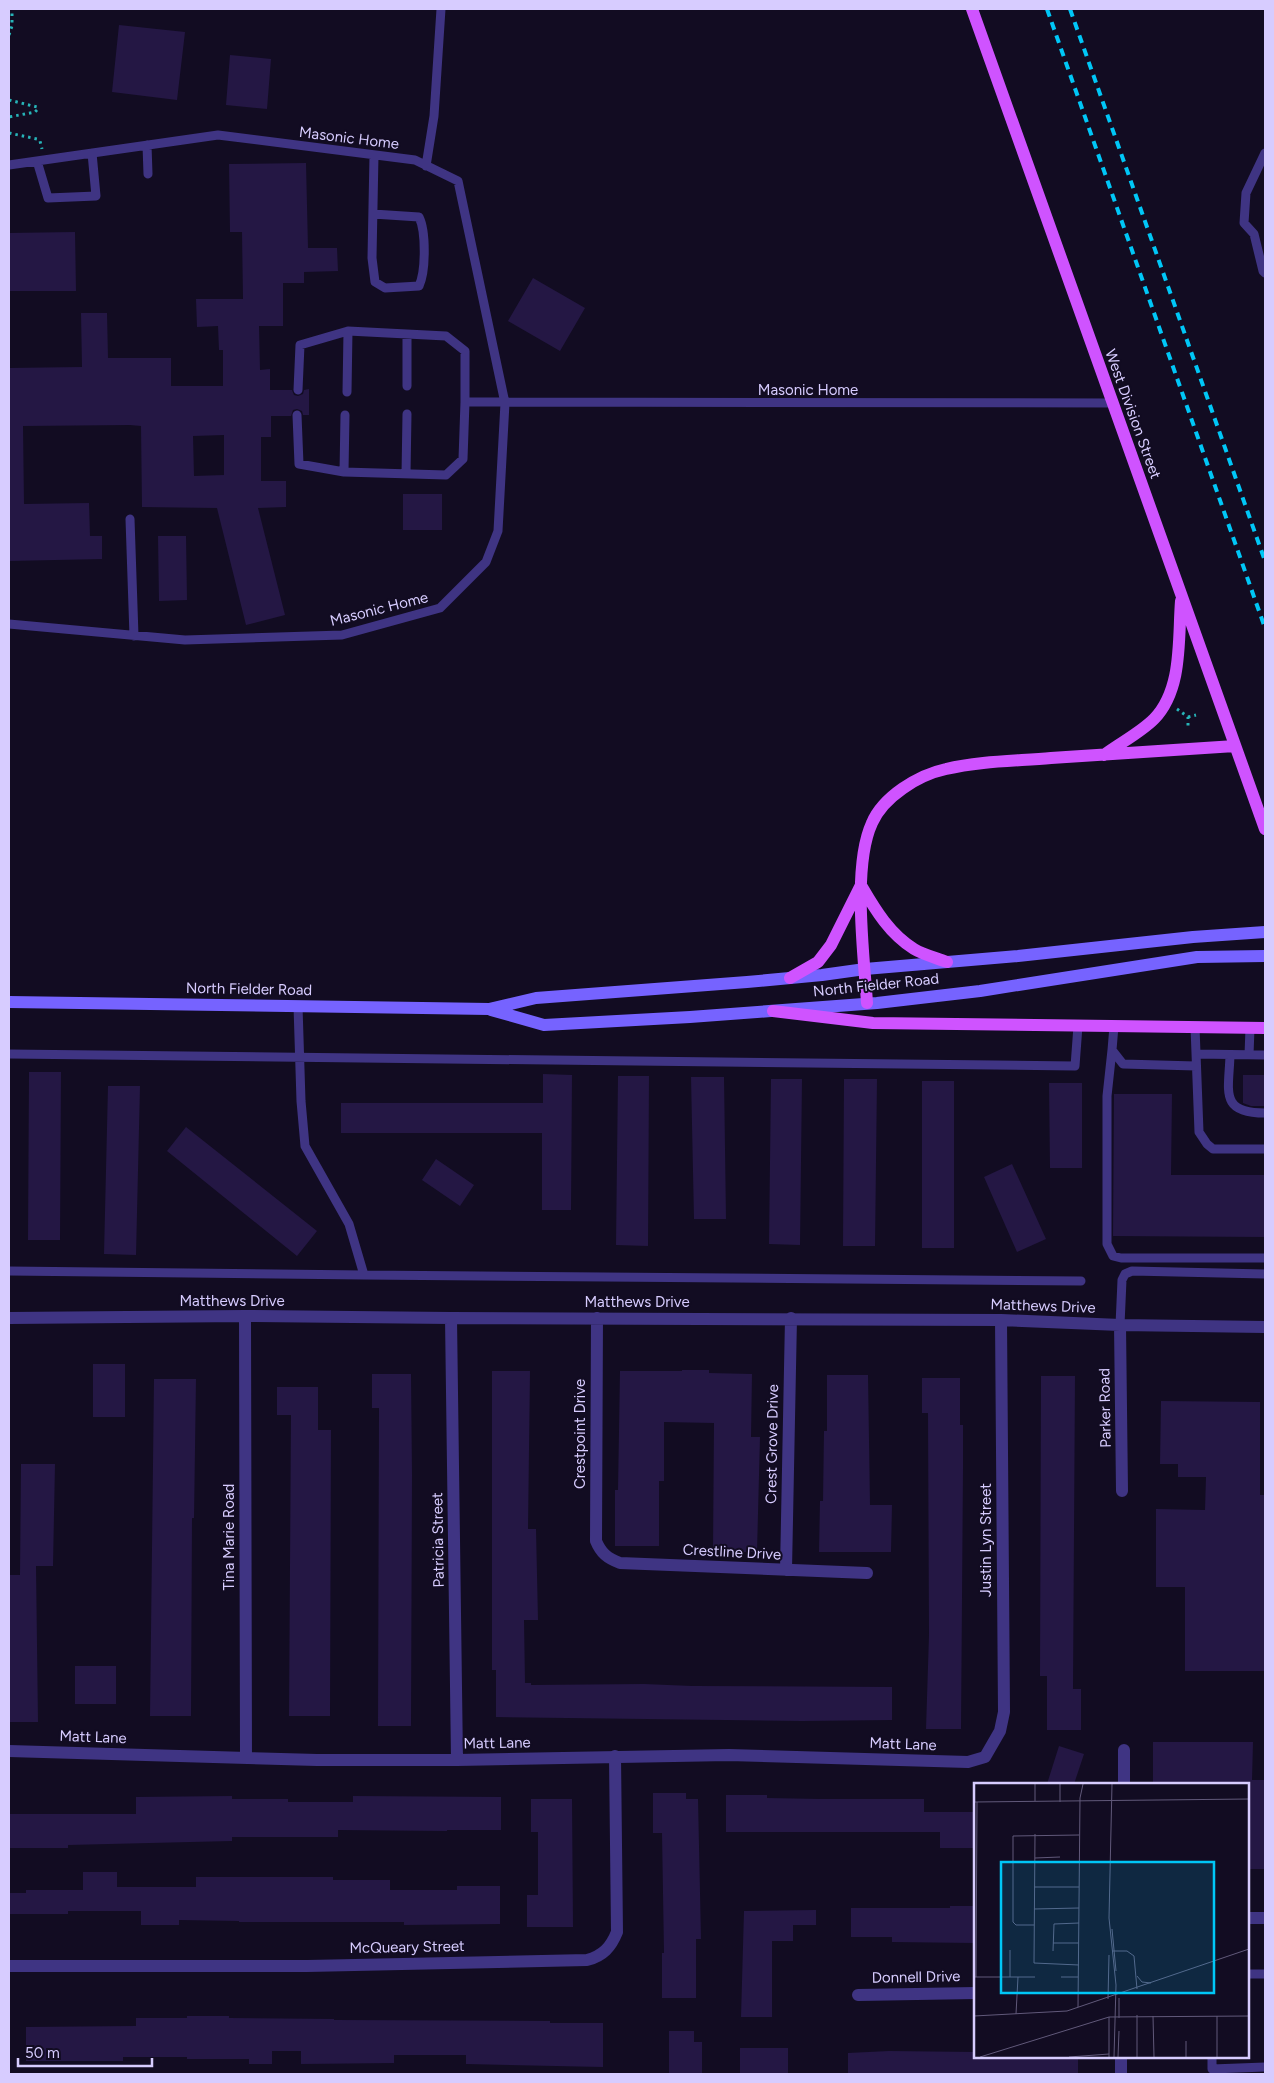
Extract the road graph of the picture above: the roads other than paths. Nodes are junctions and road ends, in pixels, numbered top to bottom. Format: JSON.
{"nodes":[{"id":1,"x":441,"y":9,"type":"edge"},
{"id":2,"x":972,"y":9,"type":"edge"},
{"id":3,"x":147,"y":145,"type":"junction"},
{"id":4,"x":92,"y":152,"type":"junction"},
{"id":5,"x":1265,"y":153,"type":"edge"},
{"id":6,"x":374,"y":155,"type":"junction"},
{"id":7,"x":40,"y":160,"type":"junction"},
{"id":8,"x":9,"y":165,"type":"edge"},
{"id":9,"x":426,"y":166,"type":"junction"},
{"id":10,"x":148,"y":174,"type":"dead end"},
{"id":11,"x":373,"y":214,"type":"junction"},
{"id":12,"x":1265,"y":273,"type":"edge"},
{"id":13,"x":348,"y":331,"type":"junction"},
{"id":14,"x":407,"y":334,"type":"junction"},
{"id":15,"x":407,"y":386,"type":"dead end"},
{"id":16,"x":298,"y":390,"type":"dead end"},
{"id":17,"x":347,"y":392,"type":"dead end"},
{"id":18,"x":466,"y":402,"type":"junction"},
{"id":19,"x":504,"y":403,"type":"junction"},
{"id":20,"x":1112,"y":403,"type":"junction"},
{"id":21,"x":407,"y":414,"type":"dead end"},
{"id":22,"x":297,"y":415,"type":"dead end"},
{"id":23,"x":345,"y":415,"type":"dead end"},
{"id":24,"x":344,"y":472,"type":"junction"},
{"id":25,"x":406,"y":474,"type":"junction"},
{"id":26,"x":130,"y":519,"type":"dead end"},
{"id":27,"x":1182,"y":596,"type":"junction"},
{"id":28,"x":9,"y":624,"type":"edge"},
{"id":29,"x":134,"y":636,"type":"junction"},
{"id":30,"x":1235,"y":746,"type":"junction"},
{"id":31,"x":1104,"y":755,"type":"junction"},
{"id":32,"x":1265,"y":829,"type":"edge"},
{"id":33,"x":860,"y":885,"type":"junction"},
{"id":34,"x":1265,"y":932,"type":"edge"},
{"id":35,"x":1265,"y":956,"type":"edge"},
{"id":36,"x":947,"y":962,"type":"junction"},
{"id":37,"x":865,"y":969,"type":"junction"},
{"id":38,"x":790,"y":978,"type":"junction"},
{"id":39,"x":9,"y":1002,"type":"edge"},
{"id":40,"x":867,"y":1003,"type":"junction"},
{"id":41,"x":298,"y":1006,"type":"junction"},
{"id":42,"x":489,"y":1009,"type":"junction"},
{"id":43,"x":773,"y":1011,"type":"junction"},
{"id":44,"x":1078,"y":1026,"type":"junction"},
{"id":45,"x":1114,"y":1026,"type":"junction"},
{"id":46,"x":1195,"y":1027,"type":"junction"},
{"id":47,"x":1250,"y":1028,"type":"junction"},
{"id":48,"x":1265,"y":1028,"type":"edge"},
{"id":49,"x":1112,"y":1050,"type":"junction"},
{"id":50,"x":9,"y":1054,"type":"edge"},
{"id":51,"x":1196,"y":1054,"type":"junction"},
{"id":52,"x":1230,"y":1054,"type":"junction"},
{"id":53,"x":1249,"y":1055,"type":"junction"},
{"id":54,"x":1265,"y":1055,"type":"edge"},
{"id":55,"x":300,"y":1058,"type":"junction"},
{"id":56,"x":1196,"y":1066,"type":"junction"},
{"id":57,"x":1265,"y":1113,"type":"edge"},
{"id":58,"x":1265,"y":1149,"type":"edge"},
{"id":59,"x":1265,"y":1258,"type":"edge"},
{"id":60,"x":9,"y":1270,"type":"edge"},
{"id":61,"x":1265,"y":1274,"type":"edge"},
{"id":62,"x":364,"y":1275,"type":"junction"},
{"id":63,"x":1081,"y":1281,"type":"dead end"},
{"id":64,"x":245,"y":1316,"type":"junction"},
{"id":65,"x":9,"y":1318,"type":"edge"},
{"id":66,"x":451,"y":1318,"type":"junction"},
{"id":67,"x":597,"y":1318,"type":"junction"},
{"id":68,"x":791,"y":1318,"type":"junction"},
{"id":69,"x":1001,"y":1320,"type":"junction"},
{"id":70,"x":1120,"y":1326,"type":"junction"},
{"id":71,"x":1265,"y":1328,"type":"edge"},
{"id":72,"x":1122,"y":1491,"type":"dead end"},
{"id":73,"x":600,"y":1550,"type":"joint"},
{"id":74,"x":786,"y":1570,"type":"junction"},
{"id":75,"x":867,"y":1573,"type":"dead end"},
{"id":76,"x":1124,"y":1750,"type":"dead end"},
{"id":77,"x":9,"y":1751,"type":"edge"},
{"id":78,"x":615,"y":1756,"type":"junction"},
{"id":79,"x":985,"y":1756,"type":"joint"},
{"id":80,"x":246,"y":1758,"type":"junction"},
{"id":81,"x":457,"y":1760,"type":"junction"},
{"id":82,"x":1124,"y":1783,"type":"edge"},
{"id":83,"x":1249,"y":1918,"type":"edge"},
{"id":84,"x":1265,"y":1918,"type":"edge"},
{"id":85,"x":9,"y":1966,"type":"edge"},
{"id":86,"x":1249,"y":1974,"type":"edge"},
{"id":87,"x":1265,"y":1974,"type":"edge"},
{"id":88,"x":974,"y":1993,"type":"edge"},
{"id":89,"x":858,"y":1995,"type":"dead end"},
{"id":90,"x":1121,"y":2058,"type":"edge"},
{"id":91,"x":1212,"y":2058,"type":"edge"},
{"id":92,"x":1265,"y":2067,"type":"edge"},
{"id":93,"x":1121,"y":2074,"type":"edge"}],
"edges":[{"from":1,"to":9,"type":"lane"},
{"from":2,"to":20,"type":"main road","name":"West Division Street"},
{"from":3,"to":4,"type":"lane","name":"Masonic Home"},
{"from":3,"to":6,"type":"lane","name":"Masonic Home"},
{"from":3,"to":10,"type":"lane"},
{"from":4,"to":7,"type":"lane","name":"Masonic Home"},
{"from":4,"to":7,"type":"lane"},
{"from":5,"to":12,"type":"lane"},
{"from":6,"to":9,"type":"lane","name":"Masonic Home"},
{"from":6,"to":11,"type":"lane"},
{"from":7,"to":8,"type":"lane","name":"Masonic Home"},
{"from":9,"to":19,"type":"lane","name":"Masonic Home"},
{"from":11,"to":11,"type":"lane"},
{"from":13,"to":14,"type":"lane"},
{"from":13,"to":16,"type":"lane"},
{"from":13,"to":17,"type":"lane"},
{"from":14,"to":15,"type":"lane"},
{"from":14,"to":18,"type":"lane"},
{"from":18,"to":19,"type":"lane"},
{"from":18,"to":25,"type":"lane"},
{"from":19,"to":20,"type":"lane","name":"Masonic Home"},
{"from":19,"to":29,"type":"lane","name":"Masonic Home"},
{"from":20,"to":27,"type":"main road","name":"West Division Street"},
{"from":21,"to":25,"type":"lane"},
{"from":22,"to":24,"type":"lane"},
{"from":23,"to":24,"type":"lane"},
{"from":24,"to":25,"type":"lane"},
{"from":26,"to":29,"type":"lane"},
{"from":27,"to":30,"type":"main road","name":"West Division Street"},
{"from":27,"to":31,"type":"main road"},
{"from":28,"to":29,"type":"lane","name":"Masonic Home"},
{"from":30,"to":31,"type":"main road"},
{"from":30,"to":32,"type":"main road","name":"West Division Street"},
{"from":31,"to":33,"type":"main road"},
{"from":33,"to":36,"type":"main road"},
{"from":33,"to":37,"type":"main road"},
{"from":33,"to":38,"type":"main road"},
{"from":34,"to":36,"type":"main road","name":"North Fielder Road"},
{"from":35,"to":40,"type":"main road","name":"North Fielder Road"},
{"from":36,"to":37,"type":"main road","name":"North Fielder Road"},
{"from":37,"to":38,"type":"main road","name":"North Fielder Road"},
{"from":37,"to":40,"type":"main road"},
{"from":38,"to":42,"type":"main road","name":"North Fielder Road"},
{"from":39,"to":41,"type":"main road","name":"North Fielder Road"},
{"from":40,"to":43,"type":"main road","name":"North Fielder Road"},
{"from":41,"to":42,"type":"main road","name":"North Fielder Road"},
{"from":41,"to":55,"type":"lane"},
{"from":42,"to":43,"type":"main road","name":"North Fielder Road"},
{"from":43,"to":44,"type":"main road"},
{"from":44,"to":45,"type":"main road"},
{"from":44,"to":55,"type":"lane"},
{"from":45,"to":46,"type":"main road"},
{"from":45,"to":49,"type":"lane"},
{"from":46,"to":47,"type":"main road"},
{"from":46,"to":51,"type":"lane"},
{"from":47,"to":48,"type":"main road"},
{"from":47,"to":53,"type":"lane"},
{"from":49,"to":56,"type":"lane"},
{"from":49,"to":59,"type":"lane"},
{"from":50,"to":55,"type":"lane"},
{"from":51,"to":52,"type":"lane"},
{"from":51,"to":56,"type":"lane"},
{"from":52,"to":53,"type":"lane"},
{"from":52,"to":57,"type":"lane"},
{"from":53,"to":54,"type":"lane"},
{"from":55,"to":62,"type":"lane"},
{"from":56,"to":58,"type":"lane"},
{"from":60,"to":62,"type":"lane"},
{"from":61,"to":70,"type":"lane"},
{"from":62,"to":63,"type":"lane"},
{"from":64,"to":65,"type":"street","name":"Matthews Drive"},
{"from":64,"to":66,"type":"street","name":"Matthews Drive"},
{"from":64,"to":80,"type":"street","name":"Tina Marie Road"},
{"from":66,"to":67,"type":"street","name":"Matthews Drive"},
{"from":66,"to":81,"type":"street","name":"Patricia Street"},
{"from":67,"to":68,"type":"street","name":"Matthews Drive"},
{"from":67,"to":73,"type":"street","name":"Crestpoint Drive"},
{"from":68,"to":69,"type":"street","name":"Matthews Drive"},
{"from":68,"to":74,"type":"street","name":"Crest Grove Drive"},
{"from":69,"to":70,"type":"street","name":"Matthews Drive"},
{"from":69,"to":79,"type":"street","name":"Justin Lyn Street"},
{"from":70,"to":71,"type":"street","name":"Matthews Drive"},
{"from":70,"to":72,"type":"street","name":"Parker Road"},
{"from":73,"to":74,"type":"street","name":"Crestline Drive"},
{"from":74,"to":75,"type":"street","name":"Crestline Drive"},
{"from":76,"to":82,"type":"street"},
{"from":77,"to":80,"type":"street","name":"Matt Lane"},
{"from":78,"to":79,"type":"street","name":"Matt Lane"},
{"from":78,"to":81,"type":"street","name":"Matt Lane"},
{"from":78,"to":85,"type":"street","name":"McQueary Street"},
{"from":80,"to":81,"type":"street","name":"Matt Lane"},
{"from":83,"to":84,"type":"street"},
{"from":86,"to":87,"type":"lane"},
{"from":88,"to":89,"type":"street","name":"Donnell Drive"},
{"from":90,"to":93,"type":"street"},
{"from":91,"to":92,"type":"lane"}]}
